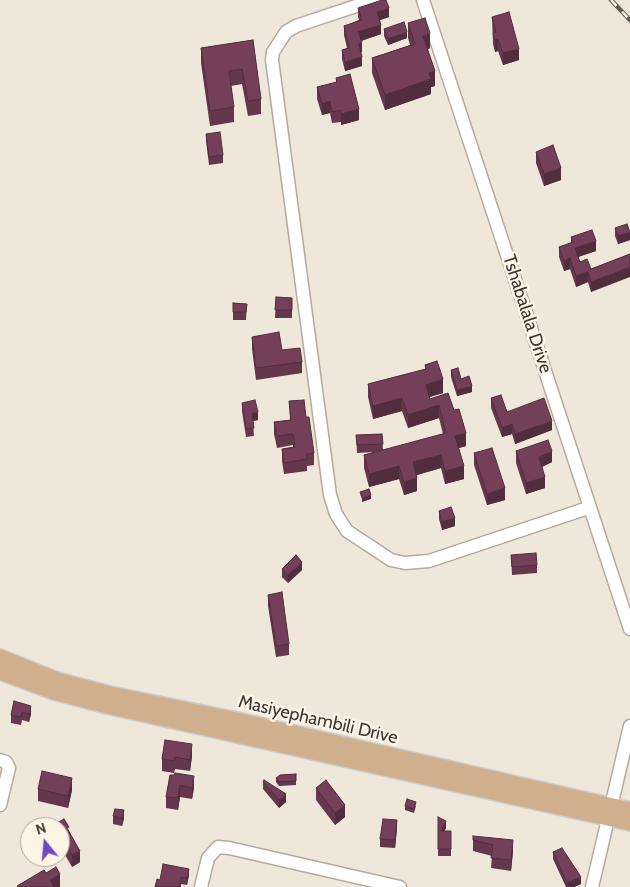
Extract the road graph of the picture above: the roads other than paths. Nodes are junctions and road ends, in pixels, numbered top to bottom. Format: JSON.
{"nodes":[{"id":1,"x":374,"y":0,"type":"edge"},
{"id":2,"x":423,"y":0,"type":"edge"},
{"id":3,"x":588,"y":508,"type":"junction"},
{"id":4,"x":630,"y":629,"type":"edge"},
{"id":5,"x":0,"y":657,"type":"edge"},
{"id":6,"x":0,"y":672,"type":"edge"},
{"id":7,"x":630,"y":726,"type":"edge"},
{"id":8,"x":0,"y":760,"type":"edge"},
{"id":9,"x":0,"y":805,"type":"edge"},
{"id":10,"x":630,"y":810,"type":"edge"},
{"id":11,"x":609,"y":812,"type":"junction"},
{"id":12,"x":630,"y":823,"type":"edge"},
{"id":13,"x":201,"y":887,"type":"edge"},
{"id":14,"x":400,"y":887,"type":"edge"},
{"id":15,"x":592,"y":887,"type":"edge"}],
"edges":[{"from":1,"to":3,"type":"street"},
{"from":2,"to":3,"type":"street","name":"Tshabalala Drive"},
{"from":3,"to":4,"type":"street","name":"Tshabalala Drive"},
{"from":5,"to":11,"type":"main road","name":"Masiyephambili Drive"},
{"from":6,"to":11,"type":"main road","name":"Masiyephambili Drive"},
{"from":7,"to":11,"type":"street"},
{"from":8,"to":9,"type":"street"},
{"from":10,"to":11,"type":"main road","name":"Masiyephambili Drive"},
{"from":11,"to":12,"type":"main road","name":"Masiyephambili Drive"},
{"from":11,"to":15,"type":"street"},
{"from":13,"to":14,"type":"street"}]}
